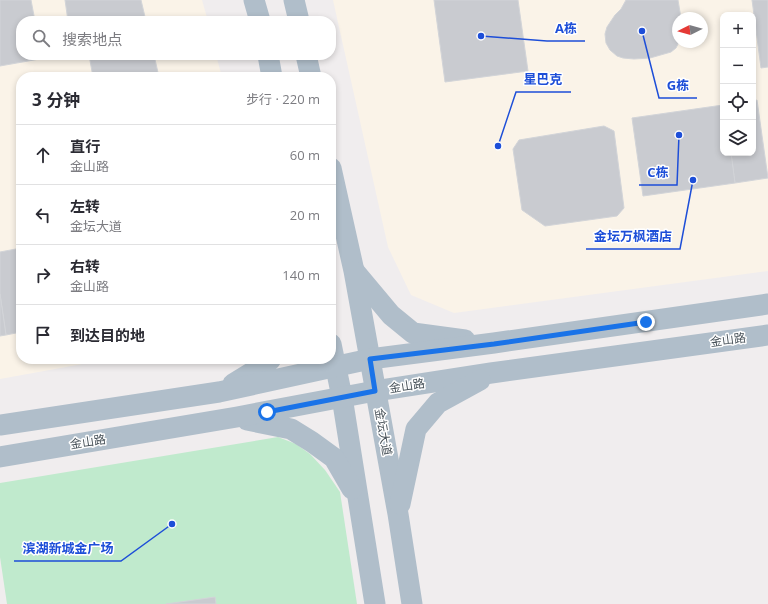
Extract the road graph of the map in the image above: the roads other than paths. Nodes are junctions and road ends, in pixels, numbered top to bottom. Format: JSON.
{"nodes":[{"id":1,"x":254,"y":0,"type":"edge"},
{"id":2,"x":294,"y":0,"type":"edge"},
{"id":3,"x":259,"y":16,"type":"edge"},
{"id":4,"x":298,"y":16,"type":"edge"},
{"id":5,"x":269,"y":60,"type":"edge"},
{"id":6,"x":307,"y":60,"type":"edge"},
{"id":7,"x":271,"y":72,"type":"edge"},
{"id":8,"x":310,"y":72,"type":"edge"},
{"id":9,"x":336,"y":190,"type":"edge"},
{"id":10,"x":354,"y":271,"type":"junction"},
{"id":11,"x":768,"y":304,"type":"edge"},
{"id":12,"x":768,"y":335,"type":"edge"},
{"id":13,"x":494,"y":344,"type":"junction"},
{"id":14,"x":370,"y":359,"type":"junction"},
{"id":15,"x":265,"y":364,"type":"edge"},
{"id":16,"x":335,"y":364,"type":"edge"},
{"id":17,"x":336,"y":367,"type":"junction"},
{"id":18,"x":491,"y":373,"type":"junction"},
{"id":19,"x":375,"y":391,"type":"junction"},
{"id":20,"x":219,"y":392,"type":"junction"},
{"id":21,"x":342,"y":397,"type":"junction"},
{"id":22,"x":237,"y":417,"type":"junction"},
{"id":23,"x":0,"y":425,"type":"edge"},
{"id":24,"x":0,"y":457,"type":"edge"},
{"id":25,"x":359,"y":503,"type":"junction"},
{"id":26,"x":398,"y":514,"type":"junction"},
{"id":27,"x":375,"y":604,"type":"edge"},
{"id":28,"x":412,"y":604,"type":"edge"}],
"edges":[{"from":1,"to":3,"type":"main road"},
{"from":2,"to":4,"type":"main road"},
{"from":5,"to":7,"type":"main road"},
{"from":6,"to":8,"type":"main road"},
{"from":9,"to":10,"type":"main road","name":"金坛大道"},
{"from":10,"to":13,"type":"main road"},
{"from":10,"to":14,"type":"main road","name":"金坛大道"},
{"from":11,"to":13,"type":"main road"},
{"from":12,"to":18,"type":"main road","name":"金山路"},
{"from":13,"to":14,"type":"main road"},
{"from":14,"to":17,"type":"main road"},
{"from":14,"to":19,"type":"main road","name":"金坛大道"},
{"from":15,"to":20,"type":"main road"},
{"from":16,"to":17,"type":"main road"},
{"from":17,"to":20,"type":"main road"},
{"from":17,"to":21,"type":"main road"},
{"from":18,"to":19,"type":"main road","name":"金山路"},
{"from":18,"to":26,"type":"main road"},
{"from":19,"to":21,"type":"main road","name":"金山路"},
{"from":19,"to":26,"type":"main road","name":"金坛大道"},
{"from":20,"to":23,"type":"main road"},
{"from":21,"to":22,"type":"main road","name":"金山路"},
{"from":21,"to":25,"type":"main road"},
{"from":22,"to":24,"type":"main road","name":"金山路"},
{"from":22,"to":25,"type":"main road"},
{"from":25,"to":27,"type":"main road"},
{"from":26,"to":28,"type":"main road","name":"金坛大道"}]}
